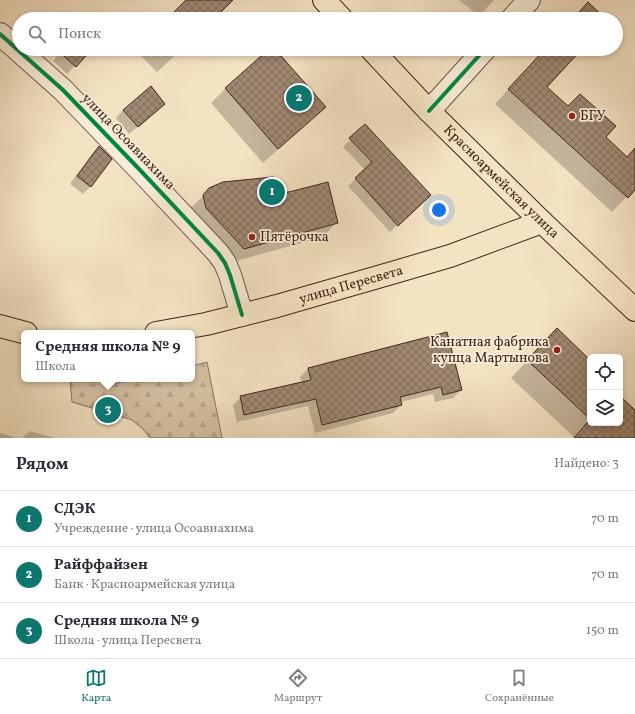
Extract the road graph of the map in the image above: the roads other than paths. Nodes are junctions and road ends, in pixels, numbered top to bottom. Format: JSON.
{"nodes":[{"id":1,"x":324,"y":0,"type":"edge"},
{"id":2,"x":529,"y":0,"type":"edge"},
{"id":3,"x":335,"y":12,"type":"edge"},
{"id":4,"x":518,"y":12,"type":"edge"},
{"id":5,"x":0,"y":34,"type":"edge"},
{"id":6,"x":12,"y":45,"type":"edge"},
{"id":7,"x":25,"y":56,"type":"edge"},
{"id":8,"x":377,"y":56,"type":"edge"},
{"id":9,"x":479,"y":56,"type":"edge"},
{"id":10,"x":429,"y":111,"type":"junction"},
{"id":11,"x":542,"y":222,"type":"junction"},
{"id":12,"x":635,"y":310,"type":"edge"},
{"id":13,"x":242,"y":315,"type":"junction"},
{"id":14,"x":0,"y":326,"type":"edge"},
{"id":15,"x":173,"y":330,"type":"edge"},
{"id":16,"x":21,"y":332,"type":"edge"}],
"edges":[{"from":1,"to":3,"type":"main road"},
{"from":2,"to":4,"type":"street"},
{"from":5,"to":6,"type":"street","name":"улица Осоавиахима"},
{"from":7,"to":13,"type":"street","name":"улица Осоавиахима"},
{"from":8,"to":10,"type":"main road","name":"Красноармейская улица"},
{"from":9,"to":10,"type":"street"},
{"from":10,"to":11,"type":"main road","name":"Красноармейская улица"},
{"from":11,"to":12,"type":"main road","name":"Красноармейская улица"},
{"from":11,"to":13,"type":"main road","name":"улица Пересвета"},
{"from":13,"to":15,"type":"main road","name":"улица Пересвета"},
{"from":14,"to":16,"type":"main road"}]}
